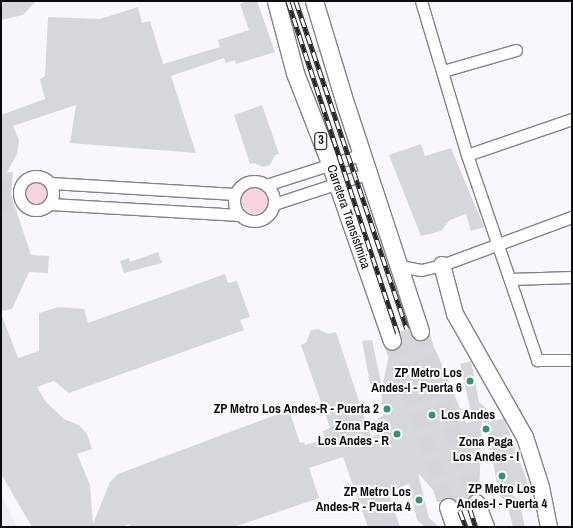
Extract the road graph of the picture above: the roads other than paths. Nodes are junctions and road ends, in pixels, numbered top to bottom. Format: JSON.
{"nodes":[{"id":1,"x":276,"y":1,"type":"edge"},
{"id":2,"x":314,"y":1,"type":"edge"},
{"id":3,"x":421,"y":1,"type":"edge"},
{"id":4,"x":516,"y":50,"type":"dead end"},
{"id":5,"x":443,"y":71,"type":"junction"},
{"id":6,"x":572,"y":120,"type":"edge"},
{"id":7,"x":363,"y":154,"type":"junction"},
{"id":8,"x":467,"y":154,"type":"junction"},
{"id":9,"x":330,"y":163,"type":"junction"},
{"id":10,"x":369,"y":173,"type":"junction"},
{"id":11,"x":25,"y":180,"type":"junction"},
{"id":12,"x":337,"y":182,"type":"junction"},
{"id":13,"x":51,"y":183,"type":"junction"},
{"id":14,"x":266,"y":184,"type":"junction"},
{"id":15,"x":11,"y":186,"type":"tunnel mouth"},
{"id":16,"x":235,"y":194,"type":"junction"},
{"id":17,"x":50,"y":204,"type":"junction"},
{"id":18,"x":274,"y":204,"type":"junction"},
{"id":19,"x":240,"y":215,"type":"junction"},
{"id":20,"x":572,"y":217,"type":"edge"},
{"id":21,"x":499,"y":243,"type":"junction"},
{"id":22,"x":442,"y":265,"type":"junction"},
{"id":23,"x":400,"y":266,"type":"junction"},
{"id":24,"x":572,"y":277,"type":"edge"},
{"id":25,"x":510,"y":279,"type":"junction"},
{"id":26,"x":420,"y":331,"type":"tunnel mouth"},
{"id":27,"x":392,"y":341,"type":"tunnel mouth"},
{"id":28,"x":572,"y":360,"type":"edge"},
{"id":29,"x":476,"y":503,"type":"tunnel mouth"},
{"id":30,"x":448,"y":507,"type":"tunnel mouth"},
{"id":31,"x":455,"y":527,"type":"edge"},
{"id":32,"x":485,"y":527,"type":"edge"},
{"id":33,"x":550,"y":527,"type":"edge"}],
"edges":[{"from":1,"to":9,"type":"main road","name":"Carretera Transístmica","number":"3"},
{"from":2,"to":7,"type":"main road"},
{"from":3,"to":5,"type":"street"},
{"from":4,"to":5,"type":"street"},
{"from":5,"to":8,"type":"street"},
{"from":6,"to":8,"type":"street"},
{"from":7,"to":9,"type":"street"},
{"from":7,"to":10,"type":"main road"},
{"from":8,"to":21,"type":"street"},
{"from":9,"to":12,"type":"main road","name":"Carretera Transístmica","number":"3"},
{"from":9,"to":14,"type":"street"},
{"from":10,"to":12,"type":"street"},
{"from":10,"to":23,"type":"main road"},
{"from":11,"to":13,"type":"street"},
{"from":11,"to":15,"type":"street"},
{"from":11,"to":17,"type":"street"},
{"from":12,"to":18,"type":"street"},
{"from":12,"to":27,"type":"main road","name":"Carretera Transístmica","number":"3"},
{"from":13,"to":16,"type":"street"},
{"from":13,"to":17,"type":"street"},
{"from":14,"to":16,"type":"street"},
{"from":14,"to":18,"type":"street"},
{"from":16,"to":19,"type":"street"},
{"from":17,"to":19,"type":"street"},
{"from":18,"to":19,"type":"street"},
{"from":20,"to":21,"type":"street"},
{"from":21,"to":22,"type":"street"},
{"from":21,"to":25,"type":"street"},
{"from":22,"to":23,"type":"street"},
{"from":22,"to":33,"type":"street"},
{"from":23,"to":26,"type":"main road"},
{"from":24,"to":25,"type":"street"},
{"from":25,"to":28,"type":"street"},
{"from":29,"to":32,"type":"main road"},
{"from":30,"to":31,"type":"main road"}]}
